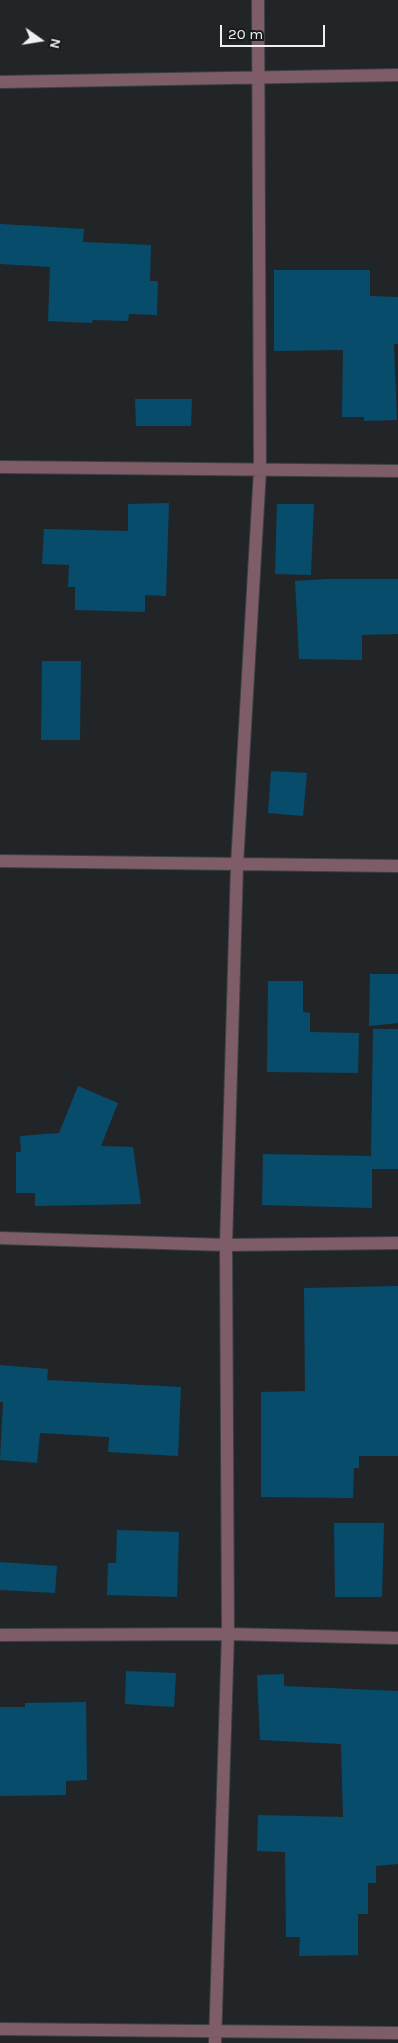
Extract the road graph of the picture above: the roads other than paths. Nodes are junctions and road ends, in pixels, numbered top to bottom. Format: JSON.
{"nodes":[{"id":1,"x":258,"y":0,"type":"edge"},
{"id":2,"x":398,"y":75,"type":"edge"},
{"id":3,"x":259,"y":78,"type":"junction"},
{"id":4,"x":0,"y":82,"type":"edge"},
{"id":5,"x":0,"y":467,"type":"edge"},
{"id":6,"x":260,"y":470,"type":"junction"},
{"id":7,"x":398,"y":471,"type":"edge"},
{"id":8,"x":0,"y":861,"type":"edge"},
{"id":9,"x":237,"y":865,"type":"junction"},
{"id":10,"x":398,"y":866,"type":"edge"},
{"id":11,"x":0,"y":1238,"type":"edge"},
{"id":12,"x":398,"y":1243,"type":"edge"},
{"id":13,"x":226,"y":1245,"type":"junction"},
{"id":14,"x":228,"y":1634,"type":"junction"},
{"id":15,"x":0,"y":1635,"type":"edge"},
{"id":16,"x":398,"y":1638,"type":"edge"},
{"id":17,"x":0,"y":2029,"type":"edge"},
{"id":18,"x":398,"y":2033,"type":"edge"},
{"id":19,"x":215,"y":2038,"type":"edge"}],
"edges":[{"from":1,"to":3,"type":"street"},
{"from":2,"to":3,"type":"street"},
{"from":3,"to":4,"type":"street"},
{"from":3,"to":6,"type":"street"},
{"from":5,"to":6,"type":"street"},
{"from":6,"to":7,"type":"street"},
{"from":6,"to":9,"type":"street"},
{"from":8,"to":9,"type":"street"},
{"from":9,"to":10,"type":"street"},
{"from":9,"to":13,"type":"street"},
{"from":11,"to":13,"type":"street"},
{"from":12,"to":13,"type":"street"},
{"from":13,"to":14,"type":"street"},
{"from":14,"to":15,"type":"street"},
{"from":14,"to":16,"type":"street"},
{"from":14,"to":19,"type":"street"},
{"from":17,"to":19,"type":"street"},
{"from":18,"to":19,"type":"street"}]}
